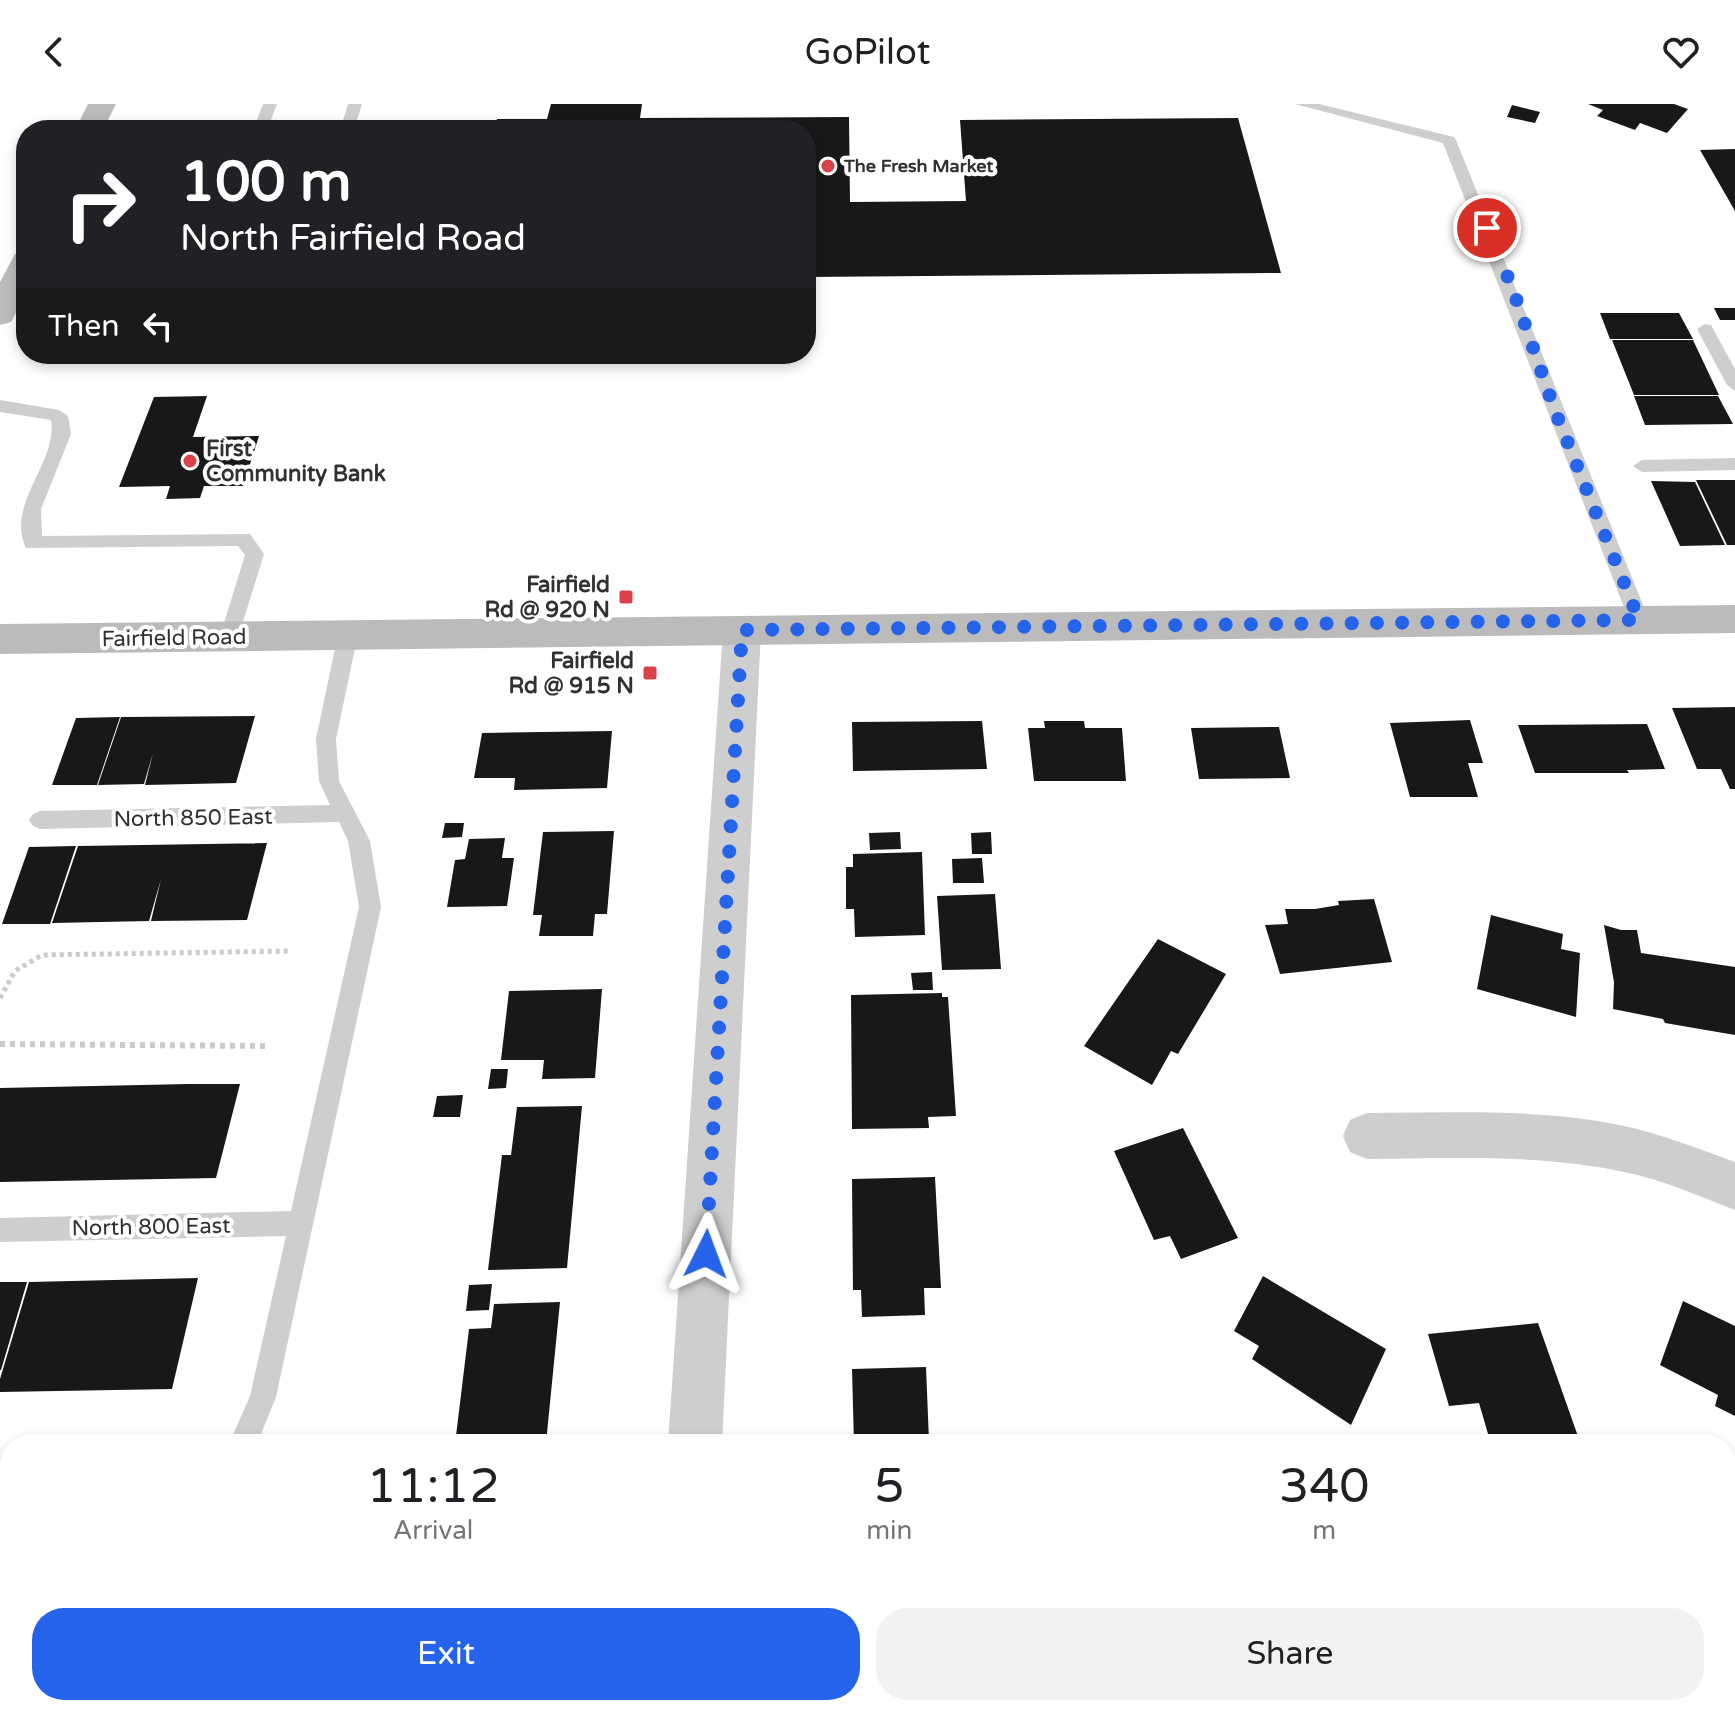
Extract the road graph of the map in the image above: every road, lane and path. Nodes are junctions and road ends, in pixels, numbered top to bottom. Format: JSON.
{"nodes":[{"id":1,"x":1302,"y":104,"type":"edge"},
{"id":2,"x":16,"y":282,"type":"edge"},
{"id":3,"x":0,"y":315,"type":"edge"},
{"id":4,"x":1705,"y":329,"type":"dead end"},
{"id":5,"x":1735,"y":385,"type":"edge"},
{"id":6,"x":0,"y":406,"type":"edge"},
{"id":7,"x":1735,"y":464,"type":"edge"},
{"id":8,"x":1642,"y":466,"type":"dead end"},
{"id":9,"x":1735,"y":619,"type":"edge"},
{"id":10,"x":1639,"y":620,"type":"junction"},
{"id":11,"x":742,"y":630,"type":"junction"},
{"id":12,"x":348,"y":634,"type":"junction"},
{"id":13,"x":230,"y":636,"type":"junction"},
{"id":14,"x":0,"y":639,"type":"edge"},
{"id":15,"x":346,"y":813,"type":"junction"},
{"id":16,"x":40,"y":820,"type":"dead end"},
{"id":17,"x":291,"y":951,"type":"dead end"},
{"id":18,"x":0,"y":998,"type":"edge"},
{"id":19,"x":0,"y":1044,"type":"edge"},
{"id":20,"x":268,"y":1046,"type":"dead end"},
{"id":21,"x":1367,"y":1136,"type":"dead end"},
{"id":22,"x":1735,"y":1186,"type":"edge"},
{"id":23,"x":301,"y":1223,"type":"junction"},
{"id":24,"x":0,"y":1230,"type":"edge"},
{"id":25,"x":247,"y":1434,"type":"edge"},
{"id":26,"x":696,"y":1434,"type":"edge"}],
"edges":[{"from":1,"to":10,"type":"lane"},
{"from":2,"to":3,"type":"main road"},
{"from":4,"to":5,"type":"lane"},
{"from":6,"to":13,"type":"lane"},
{"from":7,"to":8,"type":"lane"},
{"from":9,"to":10,"type":"main road","name":"Fairfield Road"},
{"from":10,"to":11,"type":"main road","name":"Fairfield Road"},
{"from":11,"to":12,"type":"main road","name":"Fairfield Road"},
{"from":11,"to":26,"type":"street"},
{"from":12,"to":13,"type":"main road","name":"Fairfield Road"},
{"from":12,"to":15,"type":"lane"},
{"from":13,"to":14,"type":"main road","name":"Fairfield Road"},
{"from":15,"to":16,"type":"lane","name":"North 850 East"},
{"from":15,"to":23,"type":"lane"},
{"from":17,"to":18,"type":"path"},
{"from":19,"to":20,"type":"path"},
{"from":21,"to":22,"type":"street"},
{"from":23,"to":24,"type":"lane","name":"North 800 East"},
{"from":23,"to":25,"type":"lane"}]}
